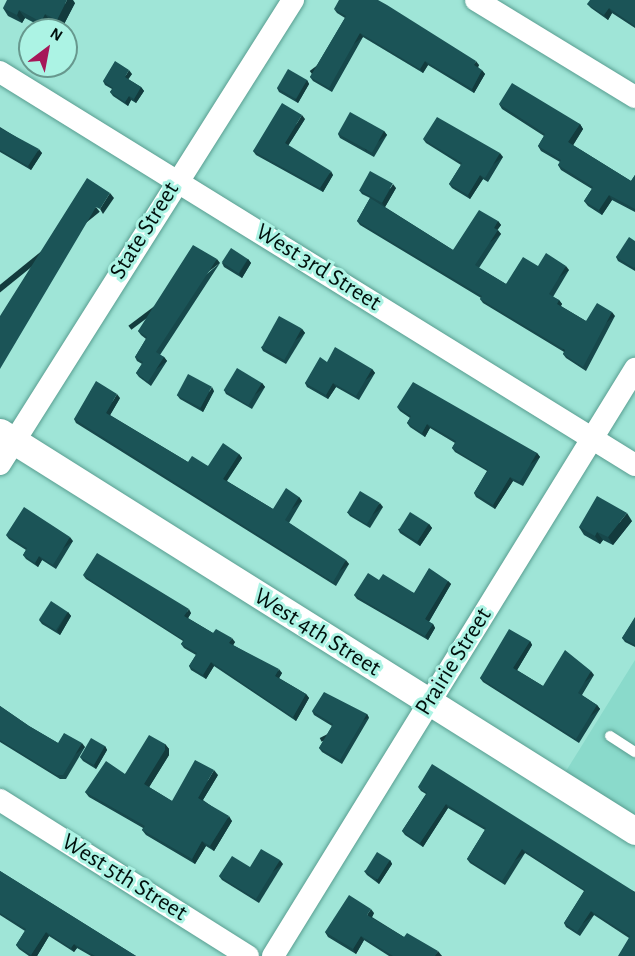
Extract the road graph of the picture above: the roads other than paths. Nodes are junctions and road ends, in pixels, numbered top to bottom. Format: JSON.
{"nodes":[{"id":1,"x":293,"y":0,"type":"edge"},
{"id":2,"x":476,"y":0,"type":"edge"},
{"id":3,"x":0,"y":72,"type":"edge"},
{"id":4,"x":635,"y":97,"type":"edge"},
{"id":5,"x":177,"y":181,"type":"junction"},
{"id":6,"x":635,"y":369,"type":"edge"},
{"id":7,"x":7,"y":437,"type":"edge"},
{"id":8,"x":593,"y":439,"type":"junction"},
{"id":9,"x":0,"y":464,"type":"edge"},
{"id":10,"x":635,"y":465,"type":"edge"},
{"id":11,"x":428,"y":704,"type":"junction"},
{"id":12,"x":610,"y":736,"type":"dead end"},
{"id":13,"x":635,"y":752,"type":"edge"},
{"id":14,"x":0,"y":800,"type":"edge"},
{"id":15,"x":634,"y":828,"type":"edge"},
{"id":16,"x":248,"y":956,"type":"edge"},
{"id":17,"x":273,"y":956,"type":"edge"}],
"edges":[{"from":1,"to":5,"type":"street","name":"State Street"},
{"from":2,"to":4,"type":"street"},
{"from":3,"to":5,"type":"street","name":"West 3rd Street"},
{"from":5,"to":7,"type":"street","name":"State Street"},
{"from":5,"to":8,"type":"street","name":"West 3rd Street"},
{"from":6,"to":8,"type":"street","name":"Prairie Street"},
{"from":7,"to":9,"type":"street","name":"State Street"},
{"from":7,"to":11,"type":"street","name":"West 4th Street"},
{"from":8,"to":10,"type":"street","name":"West 3rd Street"},
{"from":8,"to":11,"type":"street","name":"Prairie Street"},
{"from":11,"to":15,"type":"street","name":"West 4th Street"},
{"from":11,"to":17,"type":"street","name":"Prairie Street"},
{"from":12,"to":13,"type":"lane"},
{"from":14,"to":16,"type":"street","name":"West 5th Street"}]}
